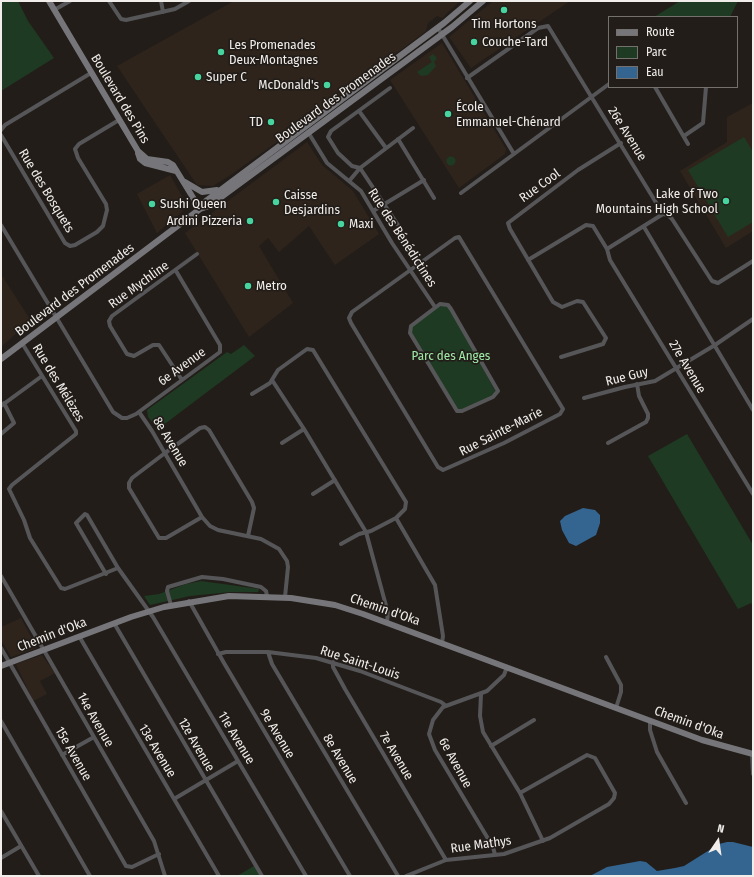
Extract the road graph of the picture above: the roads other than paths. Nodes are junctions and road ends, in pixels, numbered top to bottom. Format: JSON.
{"nodes":[{"id":1,"x":49,"y":1,"type":"edge"},
{"id":2,"x":70,"y":1,"type":"edge"},
{"id":3,"x":109,"y":1,"type":"edge"},
{"id":4,"x":161,"y":1,"type":"edge"},
{"id":5,"x":189,"y":1,"type":"edge"},
{"id":6,"x":470,"y":1,"type":"edge"},
{"id":7,"x":483,"y":1,"type":"edge"},
{"id":8,"x":54,"y":10,"type":"junction"},
{"id":9,"x":163,"y":12,"type":"junction"},
{"id":10,"x":438,"y":28,"type":"junction"},
{"id":11,"x":441,"y":35,"type":"junction"},
{"id":12,"x":91,"y":73,"type":"junction"},
{"id":13,"x":467,"y":78,"type":"junction"},
{"id":14,"x":608,"y":85,"type":"edge"},
{"id":15,"x":390,"y":88,"type":"dead end"},
{"id":16,"x":656,"y":88,"type":"edge"},
{"id":17,"x":706,"y":88,"type":"edge"},
{"id":18,"x":592,"y":97,"type":"junction"},
{"id":19,"x":359,"y":111,"type":"junction"},
{"id":20,"x":119,"y":120,"type":"junction"},
{"id":21,"x":413,"y":128,"type":"dead end"},
{"id":22,"x":1,"y":130,"type":"edge"},
{"id":23,"x":306,"y":130,"type":"junction"},
{"id":24,"x":1,"y":135,"type":"edge"},
{"id":25,"x":684,"y":136,"type":"junction"},
{"id":26,"x":398,"y":139,"type":"junction"},
{"id":27,"x":621,"y":143,"type":"junction"},
{"id":28,"x":688,"y":144,"type":"dead end"},
{"id":29,"x":386,"y":148,"type":"junction"},
{"id":30,"x":514,"y":154,"type":"junction"},
{"id":31,"x":360,"y":168,"type":"junction"},
{"id":32,"x":182,"y":180,"type":"junction"},
{"id":33,"x":350,"y":180,"type":"junction"},
{"id":34,"x":424,"y":180,"type":"junction"},
{"id":35,"x":220,"y":190,"type":"junction"},
{"id":36,"x":461,"y":193,"type":"dead end"},
{"id":37,"x":434,"y":198,"type":"dead end"},
{"id":38,"x":385,"y":205,"type":"junction"},
{"id":39,"x":200,"y":209,"type":"junction"},
{"id":40,"x":373,"y":211,"type":"junction"},
{"id":41,"x":663,"y":214,"type":"junction"},
{"id":42,"x":1,"y":225,"type":"edge"},
{"id":43,"x":398,"y":225,"type":"dead end"},
{"id":44,"x":644,"y":227,"type":"junction"},
{"id":45,"x":607,"y":249,"type":"junction"},
{"id":46,"x":197,"y":254,"type":"dead end"},
{"id":47,"x":528,"y":260,"type":"junction"},
{"id":48,"x":753,"y":261,"type":"edge"},
{"id":49,"x":410,"y":270,"type":"junction"},
{"id":50,"x":176,"y":271,"type":"junction"},
{"id":51,"x":435,"y":307,"type":"junction"},
{"id":52,"x":56,"y":318,"type":"junction"},
{"id":53,"x":753,"y":319,"type":"edge"},
{"id":54,"x":22,"y":343,"type":"junction"},
{"id":55,"x":715,"y":345,"type":"junction"},
{"id":56,"x":561,"y":358,"type":"dead end"},
{"id":57,"x":1,"y":359,"type":"edge"},
{"id":58,"x":676,"y":369,"type":"junction"},
{"id":59,"x":42,"y":376,"type":"junction"},
{"id":60,"x":182,"y":380,"type":"junction"},
{"id":61,"x":272,"y":380,"type":"junction"},
{"id":62,"x":637,"y":384,"type":"junction"},
{"id":63,"x":252,"y":394,"type":"dead end"},
{"id":64,"x":584,"y":398,"type":"dead end"},
{"id":65,"x":3,"y":405,"type":"edge"},
{"id":66,"x":753,"y":410,"type":"edge"},
{"id":67,"x":139,"y":412,"type":"junction"},
{"id":68,"x":304,"y":429,"type":"junction"},
{"id":69,"x":1,"y":434,"type":"edge"},
{"id":70,"x":282,"y":443,"type":"dead end"},
{"id":71,"x":608,"y":443,"type":"dead end"},
{"id":72,"x":165,"y":453,"type":"junction"},
{"id":73,"x":335,"y":480,"type":"junction"},
{"id":74,"x":751,"y":487,"type":"edge"},
{"id":75,"x":313,"y":494,"type":"dead end"},
{"id":76,"x":753,"y":494,"type":"edge"},
{"id":77,"x":202,"y":517,"type":"junction"},
{"id":78,"x":396,"y":518,"type":"junction"},
{"id":79,"x":366,"y":532,"type":"junction"},
{"id":80,"x":248,"y":536,"type":"junction"},
{"id":81,"x":341,"y":544,"type":"dead end"},
{"id":82,"x":118,"y":568,"type":"junction"},
{"id":83,"x":106,"y":574,"type":"junction"},
{"id":84,"x":1,"y":576,"type":"edge"},
{"id":85,"x":267,"y":596,"type":"junction"},
{"id":86,"x":285,"y":597,"type":"junction"},
{"id":87,"x":189,"y":601,"type":"junction"},
{"id":88,"x":171,"y":605,"type":"junction"},
{"id":89,"x":148,"y":611,"type":"junction"},
{"id":90,"x":386,"y":622,"type":"junction"},
{"id":91,"x":114,"y":623,"type":"junction"},
{"id":92,"x":79,"y":636,"type":"junction"},
{"id":93,"x":442,"y":643,"type":"junction"},
{"id":94,"x":1,"y":648,"type":"edge"},
{"id":95,"x":43,"y":650,"type":"junction"},
{"id":96,"x":268,"y":652,"type":"junction"},
{"id":97,"x":218,"y":654,"type":"junction"},
{"id":98,"x":606,"y":657,"type":"dead end"},
{"id":99,"x":10,"y":662,"type":"junction"},
{"id":100,"x":332,"y":662,"type":"junction"},
{"id":101,"x":1,"y":666,"type":"edge"},
{"id":102,"x":507,"y":667,"type":"junction"},
{"id":103,"x":481,"y":694,"type":"junction"},
{"id":104,"x":445,"y":706,"type":"junction"},
{"id":105,"x":616,"y":708,"type":"junction"},
{"id":106,"x":534,"y":720,"type":"dead end"},
{"id":107,"x":650,"y":720,"type":"junction"},
{"id":108,"x":1,"y":721,"type":"edge"},
{"id":109,"x":94,"y":737,"type":"junction"},
{"id":110,"x":491,"y":746,"type":"junction"},
{"id":111,"x":753,"y":754,"type":"edge"},
{"id":112,"x":62,"y":755,"type":"junction"},
{"id":113,"x":238,"y":761,"type":"junction"},
{"id":114,"x":753,"y":774,"type":"edge"},
{"id":115,"x":206,"y":780,"type":"junction"},
{"id":116,"x":520,"y":793,"type":"junction"},
{"id":117,"x":174,"y":799,"type":"junction"},
{"id":118,"x":686,"y":802,"type":"dead end"},
{"id":119,"x":1,"y":812,"type":"edge"},
{"id":120,"x":543,"y":841,"type":"junction"},
{"id":121,"x":21,"y":846,"type":"junction"},
{"id":122,"x":159,"y":854,"type":"junction"},
{"id":123,"x":495,"y":855,"type":"junction"},
{"id":124,"x":1,"y":858,"type":"edge"},
{"id":125,"x":446,"y":860,"type":"junction"},
{"id":126,"x":39,"y":876,"type":"edge"},
{"id":127,"x":90,"y":876,"type":"edge"},
{"id":128,"x":165,"y":876,"type":"edge"},
{"id":129,"x":219,"y":876,"type":"edge"},
{"id":130,"x":262,"y":876,"type":"edge"},
{"id":131,"x":306,"y":876,"type":"edge"},
{"id":132,"x":350,"y":876,"type":"edge"},
{"id":133,"x":398,"y":876,"type":"edge"},
{"id":134,"x":406,"y":876,"type":"edge"}],
"edges":[{"from":1,"to":8,"type":"street","name":"Boulevard des Pins"},
{"from":2,"to":8,"type":"street"},
{"from":3,"to":9,"type":"street"},
{"from":4,"to":9,"type":"street"},
{"from":5,"to":9,"type":"street"},
{"from":6,"to":10,"type":"street","name":"Boulevard des Promenades"},
{"from":7,"to":11,"type":"street","name":"Boulevard des Promenades"},
{"from":8,"to":12,"type":"street","name":"Boulevard des Pins"},
{"from":10,"to":11,"type":"street"},
{"from":10,"to":23,"type":"street","name":"Boulevard des Promenades"},
{"from":11,"to":13,"type":"street"},
{"from":11,"to":23,"type":"street","name":"Boulevard des Promenades"},
{"from":12,"to":20,"type":"street","name":"Boulevard des Pins"},
{"from":12,"to":22,"type":"street"},
{"from":13,"to":18,"type":"street","name":"26e Avenue"},
{"from":13,"to":30,"type":"street"},
{"from":14,"to":18,"type":"street"},
{"from":15,"to":19,"type":"street"},
{"from":16,"to":25,"type":"street"},
{"from":17,"to":25,"type":"street"},
{"from":18,"to":27,"type":"street","name":"26e Avenue"},
{"from":18,"to":30,"type":"street"},
{"from":19,"to":29,"type":"street"},
{"from":19,"to":31,"type":"street"},
{"from":20,"to":24,"type":"street","name":"Rue des Bosquets"},
{"from":20,"to":32,"type":"street","name":"Boulevard des Pins"},
{"from":21,"to":26,"type":"street"},
{"from":23,"to":33,"type":"street","name":"Rue des Bénédictines"},
{"from":23,"to":35,"type":"street","name":"Boulevard des Promenades"},
{"from":23,"to":39,"type":"street","name":"Boulevard des Promenades"},
{"from":25,"to":28,"type":"street"},
{"from":26,"to":29,"type":"street"},
{"from":26,"to":34,"type":"street"},
{"from":27,"to":41,"type":"street","name":"26e Avenue"},
{"from":27,"to":47,"type":"street","name":"Rue Cool"},
{"from":29,"to":31,"type":"street"},
{"from":30,"to":36,"type":"street"},
{"from":31,"to":33,"type":"street"},
{"from":31,"to":38,"type":"street"},
{"from":32,"to":35,"type":"street"},
{"from":32,"to":39,"type":"street"},
{"from":33,"to":40,"type":"street","name":"Rue des Bénédictines"},
{"from":34,"to":37,"type":"street"},
{"from":34,"to":38,"type":"street"},
{"from":35,"to":39,"type":"street","name":"Boulevard des Promenades"},
{"from":38,"to":40,"type":"street"},
{"from":38,"to":43,"type":"street"},
{"from":39,"to":52,"type":"street","name":"Boulevard des Promenades"},
{"from":40,"to":49,"type":"street","name":"Rue des Bénédictines"},
{"from":41,"to":44,"type":"street"},
{"from":41,"to":48,"type":"street","name":"26e Avenue"},
{"from":42,"to":52,"type":"street","name":"8e Avenue"},
{"from":44,"to":45,"type":"street"},
{"from":44,"to":55,"type":"street"},
{"from":45,"to":47,"type":"street","name":"27e Avenue"},
{"from":45,"to":58,"type":"street","name":"27e Avenue"},
{"from":46,"to":50,"type":"street","name":"Rue Mychline"},
{"from":47,"to":56,"type":"street","name":"Rue Cool"},
{"from":49,"to":49,"type":"street","name":"Rue Sainte-Marie"},
{"from":49,"to":51,"type":"street","name":"Rue des Bénédictines"},
{"from":50,"to":60,"type":"street","name":"6e Avenue"},
{"from":50,"to":60,"type":"street","name":"Rue Mychline"},
{"from":51,"to":51,"type":"street"},
{"from":52,"to":54,"type":"street","name":"Boulevard des Promenades"},
{"from":52,"to":67,"type":"street","name":"8e Avenue"},
{"from":53,"to":55,"type":"street","name":"Rue Guy"},
{"from":54,"to":57,"type":"street","name":"Boulevard des Promenades"},
{"from":54,"to":59,"type":"street","name":"Rue des Mélèzes"},
{"from":55,"to":58,"type":"street","name":"Rue Guy"},
{"from":55,"to":66,"type":"street"},
{"from":58,"to":62,"type":"street","name":"Rue Guy"},
{"from":58,"to":74,"type":"street","name":"27e Avenue"},
{"from":59,"to":65,"type":"street"},
{"from":59,"to":83,"type":"street","name":"Rue des Mélèzes"},
{"from":60,"to":67,"type":"street","name":"6e Avenue"},
{"from":61,"to":63,"type":"street"},
{"from":61,"to":68,"type":"street"},
{"from":61,"to":78,"type":"street"},
{"from":62,"to":64,"type":"street","name":"Rue Guy"},
{"from":62,"to":71,"type":"street"},
{"from":65,"to":69,"type":"street"},
{"from":67,"to":72,"type":"street","name":"8e Avenue"},
{"from":68,"to":70,"type":"street"},
{"from":68,"to":73,"type":"street"},
{"from":72,"to":77,"type":"street","name":"8e Avenue"},
{"from":72,"to":77,"type":"street"},
{"from":72,"to":80,"type":"street"},
{"from":73,"to":75,"type":"street"},
{"from":73,"to":79,"type":"street"},
{"from":74,"to":76,"type":"street","name":"27e Avenue"},
{"from":77,"to":80,"type":"street","name":"8e Avenue"},
{"from":78,"to":79,"type":"street"},
{"from":78,"to":93,"type":"street"},
{"from":79,"to":81,"type":"street"},
{"from":79,"to":90,"type":"street"},
{"from":80,"to":86,"type":"street","name":"8e Avenue"},
{"from":82,"to":83,"type":"street","name":"Rue des Mélèzes"},
{"from":82,"to":83,"type":"street"},
{"from":82,"to":89,"type":"street"},
{"from":84,"to":95,"type":"street","name":"14e Avenue"},
{"from":85,"to":86,"type":"street","name":"Chemin d'Oka"},
{"from":85,"to":87,"type":"street","name":"Chemin d'Oka"},
{"from":85,"to":88,"type":"street"},
{"from":86,"to":90,"type":"street","name":"Chemin d'Oka"},
{"from":87,"to":88,"type":"street","name":"Chemin d'Oka"},
{"from":87,"to":97,"type":"street","name":"9e Avenue"},
{"from":88,"to":89,"type":"street","name":"Chemin d'Oka"},
{"from":89,"to":91,"type":"street","name":"Chemin d'Oka"},
{"from":89,"to":113,"type":"street","name":"11e Avenue"},
{"from":90,"to":93,"type":"street","name":"Chemin d'Oka"},
{"from":91,"to":92,"type":"street","name":"Chemin d'Oka"},
{"from":91,"to":115,"type":"street","name":"12e Avenue"},
{"from":92,"to":95,"type":"street","name":"Chemin d'Oka"},
{"from":92,"to":117,"type":"street","name":"13e Avenue"},
{"from":93,"to":102,"type":"street","name":"Chemin d'Oka"},
{"from":94,"to":99,"type":"street","name":"15e Avenue"},
{"from":95,"to":99,"type":"street","name":"Chemin d'Oka"},
{"from":95,"to":109,"type":"street","name":"14e Avenue"},
{"from":96,"to":97,"type":"street","name":"Rue Saint-Louis"},
{"from":96,"to":100,"type":"street","name":"Rue Saint-Louis"},
{"from":96,"to":133,"type":"street","name":"8e Avenue"},
{"from":97,"to":132,"type":"street","name":"9e Avenue"},
{"from":98,"to":105,"type":"street"},
{"from":99,"to":101,"type":"street","name":"Chemin d'Oka"},
{"from":99,"to":112,"type":"street","name":"15e Avenue"},
{"from":100,"to":104,"type":"street","name":"Rue Saint-Louis"},
{"from":100,"to":125,"type":"street","name":"7e Avenue"},
{"from":102,"to":103,"type":"street"},
{"from":102,"to":105,"type":"street","name":"Chemin d'Oka"},
{"from":103,"to":104,"type":"street"},
{"from":103,"to":110,"type":"street"},
{"from":104,"to":123,"type":"street","name":"6e Avenue"},
{"from":105,"to":107,"type":"street","name":"Chemin d'Oka"},
{"from":106,"to":110,"type":"street"},
{"from":107,"to":111,"type":"street","name":"Chemin d'Oka"},
{"from":107,"to":118,"type":"street"},
{"from":108,"to":127,"type":"street"},
{"from":109,"to":112,"type":"street"},
{"from":109,"to":122,"type":"street","name":"14e Avenue"},
{"from":110,"to":116,"type":"street"},
{"from":111,"to":114,"type":"street"},
{"from":112,"to":122,"type":"street","name":"15e Avenue"},
{"from":113,"to":115,"type":"street"},
{"from":113,"to":131,"type":"street","name":"11e Avenue"},
{"from":115,"to":117,"type":"street"},
{"from":115,"to":130,"type":"street","name":"12e Avenue"},
{"from":116,"to":120,"type":"street"},
{"from":116,"to":120,"type":"street","name":"Rue Mathys"},
{"from":117,"to":129,"type":"street","name":"13e Avenue"},
{"from":119,"to":121,"type":"street"},
{"from":120,"to":123,"type":"street","name":"Rue Mathys"},
{"from":121,"to":124,"type":"street"},
{"from":121,"to":126,"type":"street"},
{"from":122,"to":128,"type":"street","name":"14e Avenue"},
{"from":123,"to":125,"type":"street","name":"Rue Mathys"},
{"from":125,"to":134,"type":"street","name":"Rue Mathys"}]}
